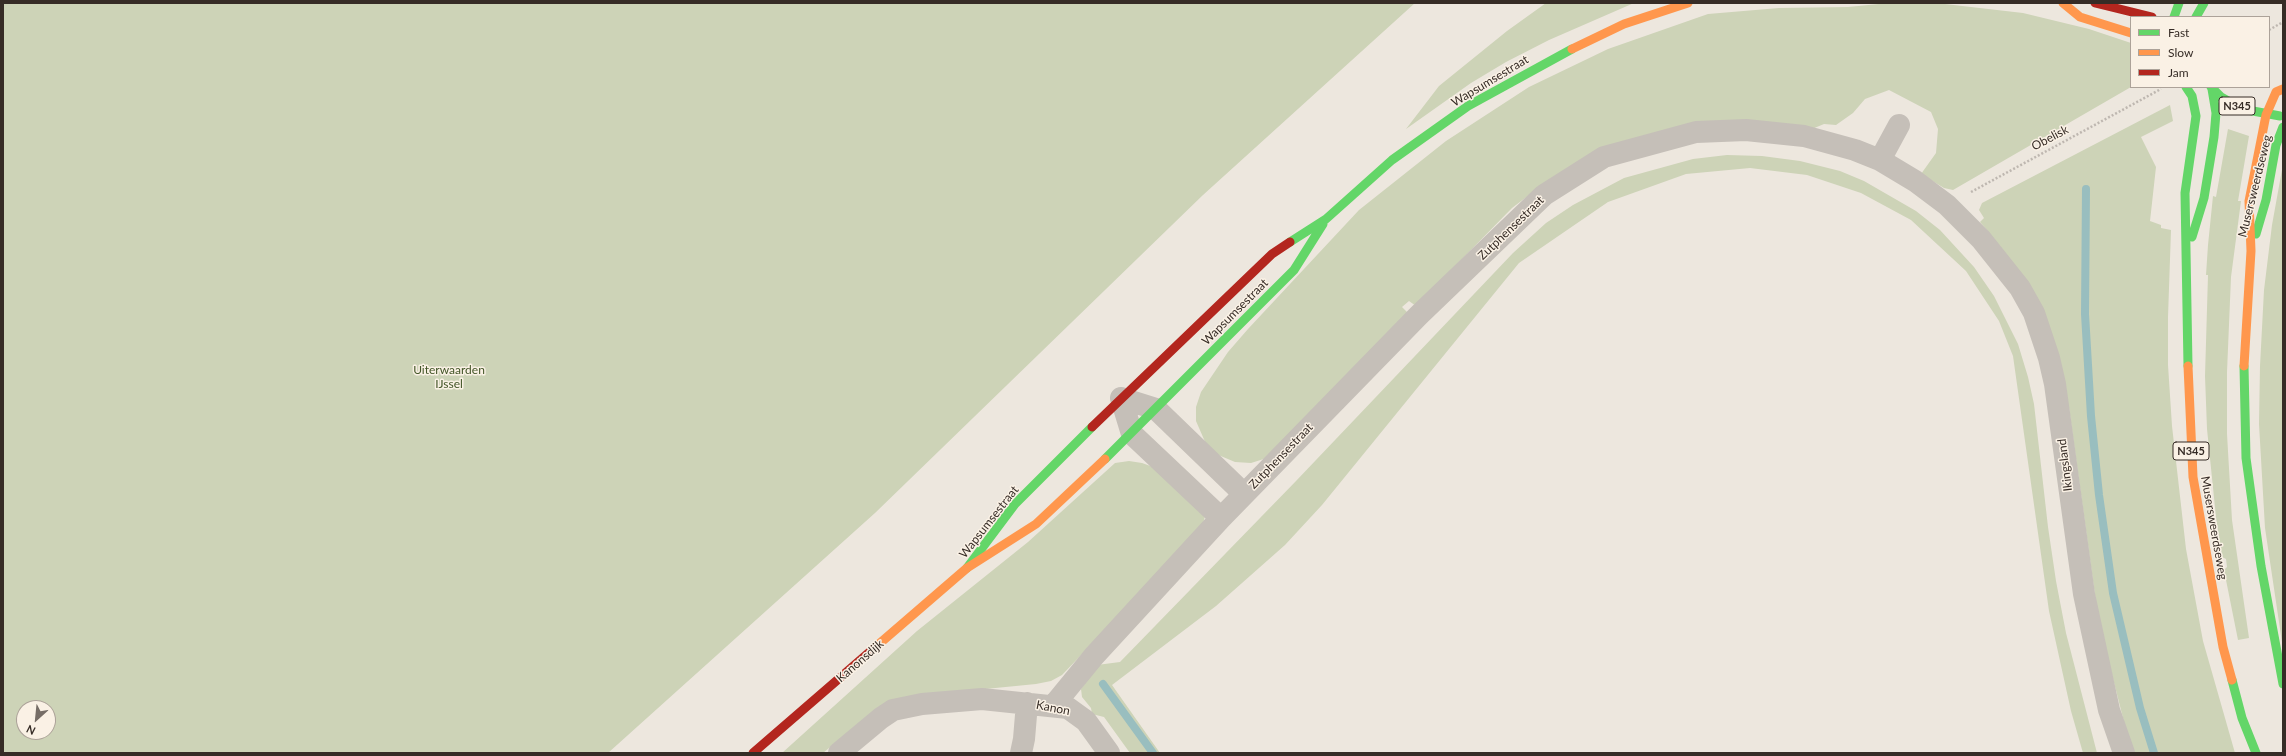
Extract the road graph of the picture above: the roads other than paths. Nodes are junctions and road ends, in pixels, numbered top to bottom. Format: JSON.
{"nodes":[{"id":1,"x":1688,"y":3,"type":"edge"},
{"id":2,"x":2063,"y":3,"type":"edge"},
{"id":3,"x":2095,"y":3,"type":"edge"},
{"id":4,"x":2179,"y":3,"type":"edge"},
{"id":5,"x":2204,"y":3,"type":"edge"},
{"id":6,"x":2148,"y":16,"type":"edge"},
{"id":7,"x":2174,"y":16,"type":"edge"},
{"id":8,"x":2197,"y":16,"type":"edge"},
{"id":9,"x":2130,"y":33,"type":"edge"},
{"id":10,"x":2187,"y":88,"type":"edge"},
{"id":11,"x":2212,"y":88,"type":"edge"},
{"id":12,"x":2283,"y":89,"type":"edge"},
{"id":13,"x":2266,"y":115,"type":"junction"},
{"id":14,"x":2283,"y":115,"type":"edge"},
{"id":15,"x":1898,"y":125,"type":"dead end"},
{"id":16,"x":2283,"y":127,"type":"edge"},
{"id":17,"x":1880,"y":160,"type":"junction"},
{"id":18,"x":1947,"y":205,"type":"joint"},
{"id":19,"x":1326,"y":219,"type":"junction"},
{"id":20,"x":2251,"y":251,"type":"junction"},
{"id":21,"x":2187,"y":253,"type":"junction"},
{"id":22,"x":1121,"y":398,"type":"junction"},
{"id":23,"x":1156,"y":409,"type":"junction"},
{"id":24,"x":1132,"y":434,"type":"junction"},
{"id":25,"x":1244,"y":494,"type":"junction"},
{"id":26,"x":1221,"y":518,"type":"junction"},
{"id":27,"x":967,"y":568,"type":"junction"},
{"id":28,"x":2283,"y":684,"type":"edge"},
{"id":29,"x":1027,"y":703,"type":"junction"},
{"id":30,"x":1053,"y":706,"type":"junction"},
{"id":31,"x":753,"y":753,"type":"edge"},
{"id":32,"x":839,"y":753,"type":"edge"},
{"id":33,"x":1021,"y":753,"type":"edge"},
{"id":34,"x":1109,"y":753,"type":"edge"},
{"id":35,"x":2124,"y":753,"type":"edge"},
{"id":36,"x":2256,"y":753,"type":"edge"}],
"edges":[{"from":1,"to":19,"type":"street","name":"Wapsumsestraat"},
{"from":2,"to":9,"type":"street"},
{"from":3,"to":6,"type":"street"},
{"from":4,"to":7,"type":"street"},
{"from":5,"to":8,"type":"street"},
{"from":10,"to":21,"type":"street","name":"Musersweerdseweg","number":"N345"},
{"from":11,"to":13,"type":"street","number":"N345"},
{"from":11,"to":21,"type":"street","name":"Musersweerdseweg","number":"N345"},
{"from":12,"to":13,"type":"street","number":"N345"},
{"from":13,"to":14,"type":"street","number":"N345"},
{"from":13,"to":20,"type":"street","name":"Musersweerdseweg","number":"N345"},
{"from":15,"to":17,"type":"street"},
{"from":16,"to":20,"type":"street","name":"Musersweerdseweg","number":"N345"},
{"from":17,"to":18,"type":"street","name":"Zutphensestraat"},
{"from":17,"to":25,"type":"street","name":"Zutphensestraat"},
{"from":18,"to":35,"type":"street","name":"Ikingsland"},
{"from":19,"to":22,"type":"street","name":"Wapsumsestraat"},
{"from":19,"to":23,"type":"street","name":"Wapsumsestraat"},
{"from":20,"to":28,"type":"street","name":"Musersweerdseweg","number":"N345"},
{"from":21,"to":36,"type":"street","name":"Musersweerdseweg","number":"N345"},
{"from":22,"to":23,"type":"street","name":"Zutphensestraat"},
{"from":22,"to":24,"type":"street"},
{"from":22,"to":27,"type":"street","name":"Wapsumsestraat"},
{"from":23,"to":24,"type":"street","name":"Wapsumsestraat"},
{"from":23,"to":25,"type":"street","name":"Zutphensestraat"},
{"from":24,"to":26,"type":"street"},
{"from":24,"to":27,"type":"street","name":"Wapsumsestraat"},
{"from":25,"to":26,"type":"street","name":"Zutphensestraat"},
{"from":26,"to":30,"type":"street","name":"Zutphensestraat"},
{"from":27,"to":31,"type":"street","name":"Kanonsdijk"},
{"from":29,"to":30,"type":"street","name":"Kanon"},
{"from":29,"to":32,"type":"street"},
{"from":29,"to":33,"type":"street","name":"Kanon"},
{"from":30,"to":34,"type":"street","name":"Kanon"}]}
